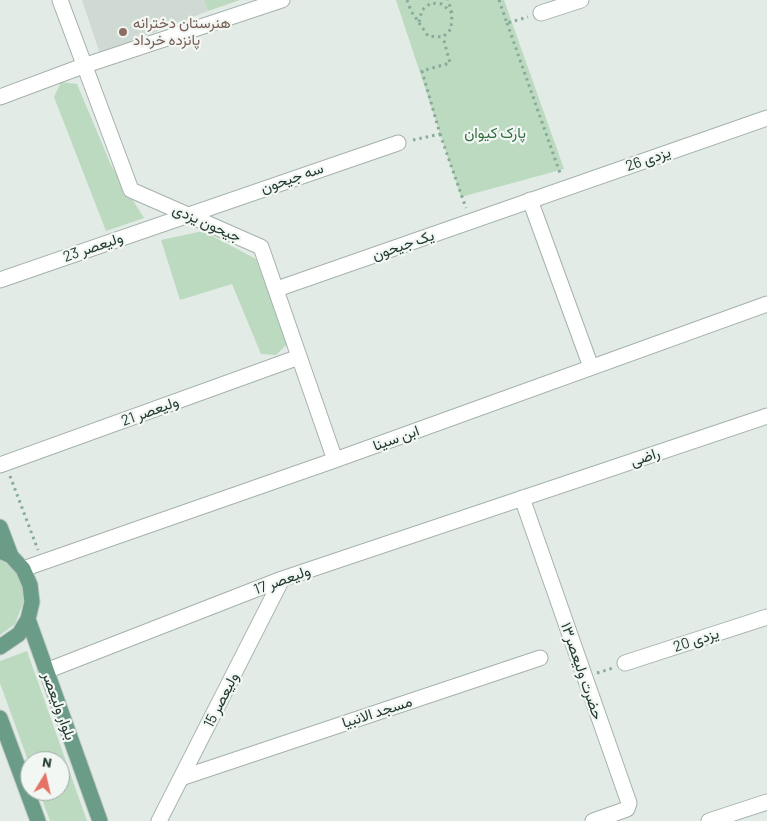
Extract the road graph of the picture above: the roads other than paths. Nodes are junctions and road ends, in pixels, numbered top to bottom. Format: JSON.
{"nodes":[{"id":1,"x":60,"y":0,"type":"edge"},
{"id":2,"x":282,"y":0,"type":"edge"},
{"id":3,"x":581,"y":0,"type":"edge"},
{"id":4,"x":541,"y":13,"type":"road end"},
{"id":5,"x":83,"y":66,"type":"junction"},
{"id":6,"x":0,"y":97,"type":"edge"},
{"id":7,"x":767,"y":118,"type":"edge"},
{"id":8,"x":398,"y":143,"type":"road end"},
{"id":9,"x":530,"y":200,"type":"junction"},
{"id":10,"x":187,"y":214,"type":"junction"},
{"id":11,"x":0,"y":280,"type":"edge"},
{"id":12,"x":277,"y":289,"type":"junction"},
{"id":13,"x":767,"y":304,"type":"edge"},
{"id":14,"x":299,"y":357,"type":"junction"},
{"id":15,"x":591,"y":367,"type":"junction"},
{"id":16,"x":767,"y":416,"type":"edge"},
{"id":17,"x":335,"y":460,"type":"junction"},
{"id":18,"x":3,"y":464,"type":"edge"},
{"id":19,"x":522,"y":498,"type":"junction"},
{"id":20,"x":0,"y":527,"type":"edge"},
{"id":21,"x":5,"y":554,"type":"edge"},
{"id":22,"x":23,"y":569,"type":"junction"},
{"id":23,"x":282,"y":579,"type":"junction"},
{"id":24,"x":767,"y":617,"type":"edge"},
{"id":25,"x":28,"y":619,"type":"junction"},
{"id":26,"x":0,"y":647,"type":"edge"},
{"id":27,"x":540,"y":658,"type":"dead end"},
{"id":28,"x":625,"y":663,"type":"road end"},
{"id":29,"x":46,"y":671,"type":"junction"},
{"id":30,"x":0,"y":718,"type":"edge"},
{"id":31,"x":181,"y":778,"type":"junction"},
{"id":32,"x":767,"y":802,"type":"edge"},
{"id":33,"x":38,"y":821,"type":"edge"},
{"id":34,"x":100,"y":821,"type":"edge"},
{"id":35,"x":159,"y":821,"type":"edge"},
{"id":36,"x":593,"y":821,"type":"edge"},
{"id":37,"x":709,"y":821,"type":"edge"}],
"edges":[{"from":1,"to":5,"type":"street","name":"جیحون یزدی"},
{"from":2,"to":5,"type":"street"},
{"from":3,"to":4,"type":"street"},
{"from":5,"to":6,"type":"street"},
{"from":5,"to":10,"type":"street","name":"جیحون یزدی"},
{"from":7,"to":9,"type":"street","name":"یزدی 26"},
{"from":8,"to":10,"type":"street","name":"سه جیحون"},
{"from":9,"to":12,"type":"street","name":"یک جیحون"},
{"from":9,"to":15,"type":"street"},
{"from":10,"to":11,"type":"street","name":"ولیعصر 23"},
{"from":10,"to":12,"type":"street","name":"جیحون یزدی"},
{"from":12,"to":14,"type":"street","name":"جیحون یزدی"},
{"from":13,"to":15,"type":"street","name":"ابن سینا"},
{"from":14,"to":17,"type":"street","name":"جیحون یزدی"},
{"from":14,"to":18,"type":"street","name":"ولیعصر 21"},
{"from":15,"to":17,"type":"street","name":"ابن سینا"},
{"from":16,"to":19,"type":"street","name":"راضی"},
{"from":17,"to":22,"type":"street","name":"ابن سینا"},
{"from":19,"to":23,"type":"street","name":"ولیعصر 17"},
{"from":19,"to":36,"type":"street","name":"حضرت ولیعصر۱۳"},
{"from":20,"to":21,"type":"main road"},
{"from":21,"to":22,"type":"main road"},
{"from":22,"to":25,"type":"main road"},
{"from":23,"to":29,"type":"street","name":"ولیعصر 17"},
{"from":23,"to":31,"type":"street","name":"ولیعصر 15"},
{"from":24,"to":28,"type":"street","name":"یزدی 20"},
{"from":25,"to":26,"type":"main road"},
{"from":25,"to":29,"type":"main road","name":"بلوار ولیعصر"},
{"from":27,"to":31,"type":"street","name":"مسجد الانبیا"},
{"from":29,"to":34,"type":"main road","name":"بلوار ولیعصر"},
{"from":30,"to":33,"type":"main road"},
{"from":31,"to":35,"type":"street","name":"ولیعصر 15"},
{"from":32,"to":37,"type":"street"}]}
